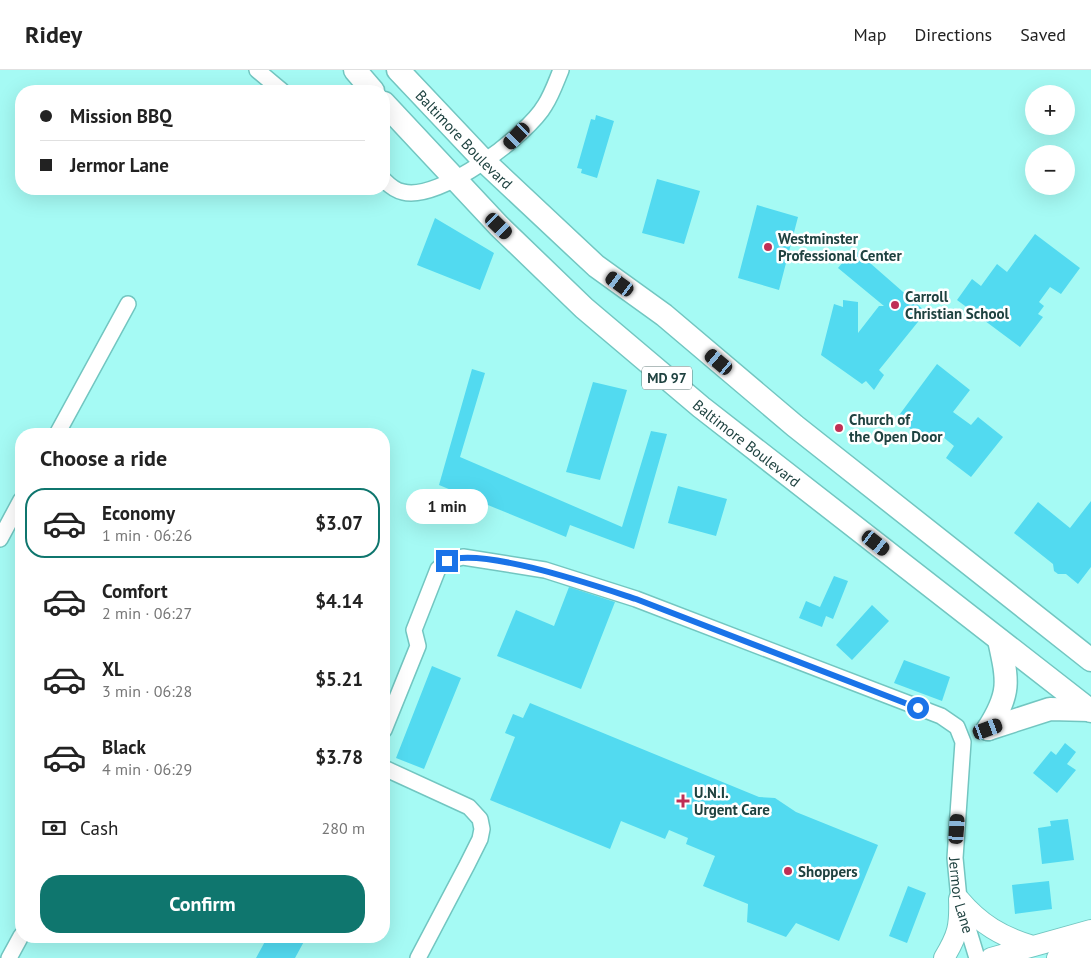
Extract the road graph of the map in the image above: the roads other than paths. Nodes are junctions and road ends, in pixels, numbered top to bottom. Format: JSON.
{"nodes":[{"id":1,"x":256,"y":70,"type":"edge"},
{"id":2,"x":354,"y":70,"type":"edge"},
{"id":3,"x":398,"y":70,"type":"edge"},
{"id":4,"x":561,"y":70,"type":"edge"},
{"id":5,"x":275,"y":85,"type":"edge"},
{"id":6,"x":368,"y":85,"type":"edge"},
{"id":7,"x":390,"y":110,"type":"edge"},
{"id":8,"x":485,"y":162,"type":"junction"},
{"id":9,"x":454,"y":179,"type":"junction"},
{"id":10,"x":390,"y":184,"type":"edge"},
{"id":11,"x":128,"y":304,"type":"dead end"},
{"id":12,"x":60,"y":428,"type":"edge"},
{"id":13,"x":15,"y":511,"type":"edge"},
{"id":14,"x":0,"y":539,"type":"edge"},
{"id":15,"x":999,"y":640,"type":"junction"},
{"id":16,"x":1091,"y":660,"type":"edge"},
{"id":17,"x":1091,"y":711,"type":"edge"},
{"id":18,"x":390,"y":715,"type":"edge"},
{"id":19,"x":988,"y":729,"type":"junction"},
{"id":20,"x":963,"y":742,"type":"junction"},
{"id":21,"x":390,"y":771,"type":"edge"},
{"id":22,"x":959,"y":899,"type":"junction"},
{"id":23,"x":1091,"y":930,"type":"edge"},
{"id":24,"x":17,"y":943,"type":"edge"},
{"id":25,"x":1033,"y":946,"type":"junction"},
{"id":26,"x":1091,"y":948,"type":"edge"},
{"id":27,"x":9,"y":958,"type":"edge"},
{"id":28,"x":418,"y":958,"type":"edge"},
{"id":29,"x":944,"y":958,"type":"edge"},
{"id":30,"x":977,"y":958,"type":"edge"},
{"id":31,"x":991,"y":958,"type":"edge"},
{"id":32,"x":1057,"y":958,"type":"edge"}],
"edges":[{"from":1,"to":5,"type":"street"},
{"from":2,"to":6,"type":"highway"},
{"from":3,"to":8,"type":"highway","name":"Baltimore Boulevard","number":"MD 97"},
{"from":4,"to":8,"type":"street"},
{"from":7,"to":9,"type":"highway","name":"Baltimore Boulevard","number":"MD 97"},
{"from":8,"to":9,"type":"street"},
{"from":8,"to":16,"type":"highway","name":"Baltimore Boulevard","number":"MD 97"},
{"from":9,"to":10,"type":"street"},
{"from":9,"to":15,"type":"highway","name":"Baltimore Boulevard","number":"MD 97"},
{"from":11,"to":12,"type":"street"},
{"from":13,"to":14,"type":"street"},
{"from":15,"to":17,"type":"highway","name":"Baltimore Boulevard","number":"MD 97"},
{"from":15,"to":19,"type":"highway"},
{"from":17,"to":19,"type":"highway"},
{"from":18,"to":20,"type":"street"},
{"from":19,"to":20,"type":"street"},
{"from":20,"to":22,"type":"street","name":"Jermor Lane"},
{"from":21,"to":28,"type":"street"},
{"from":22,"to":25,"type":"main road"},
{"from":22,"to":29,"type":"main road"},
{"from":22,"to":30,"type":"street","name":"Jermor Lane"},
{"from":23,"to":25,"type":"main road"},
{"from":24,"to":27,"type":"street"},
{"from":25,"to":31,"type":"main road"},
{"from":26,"to":32,"type":"main road"}]}
